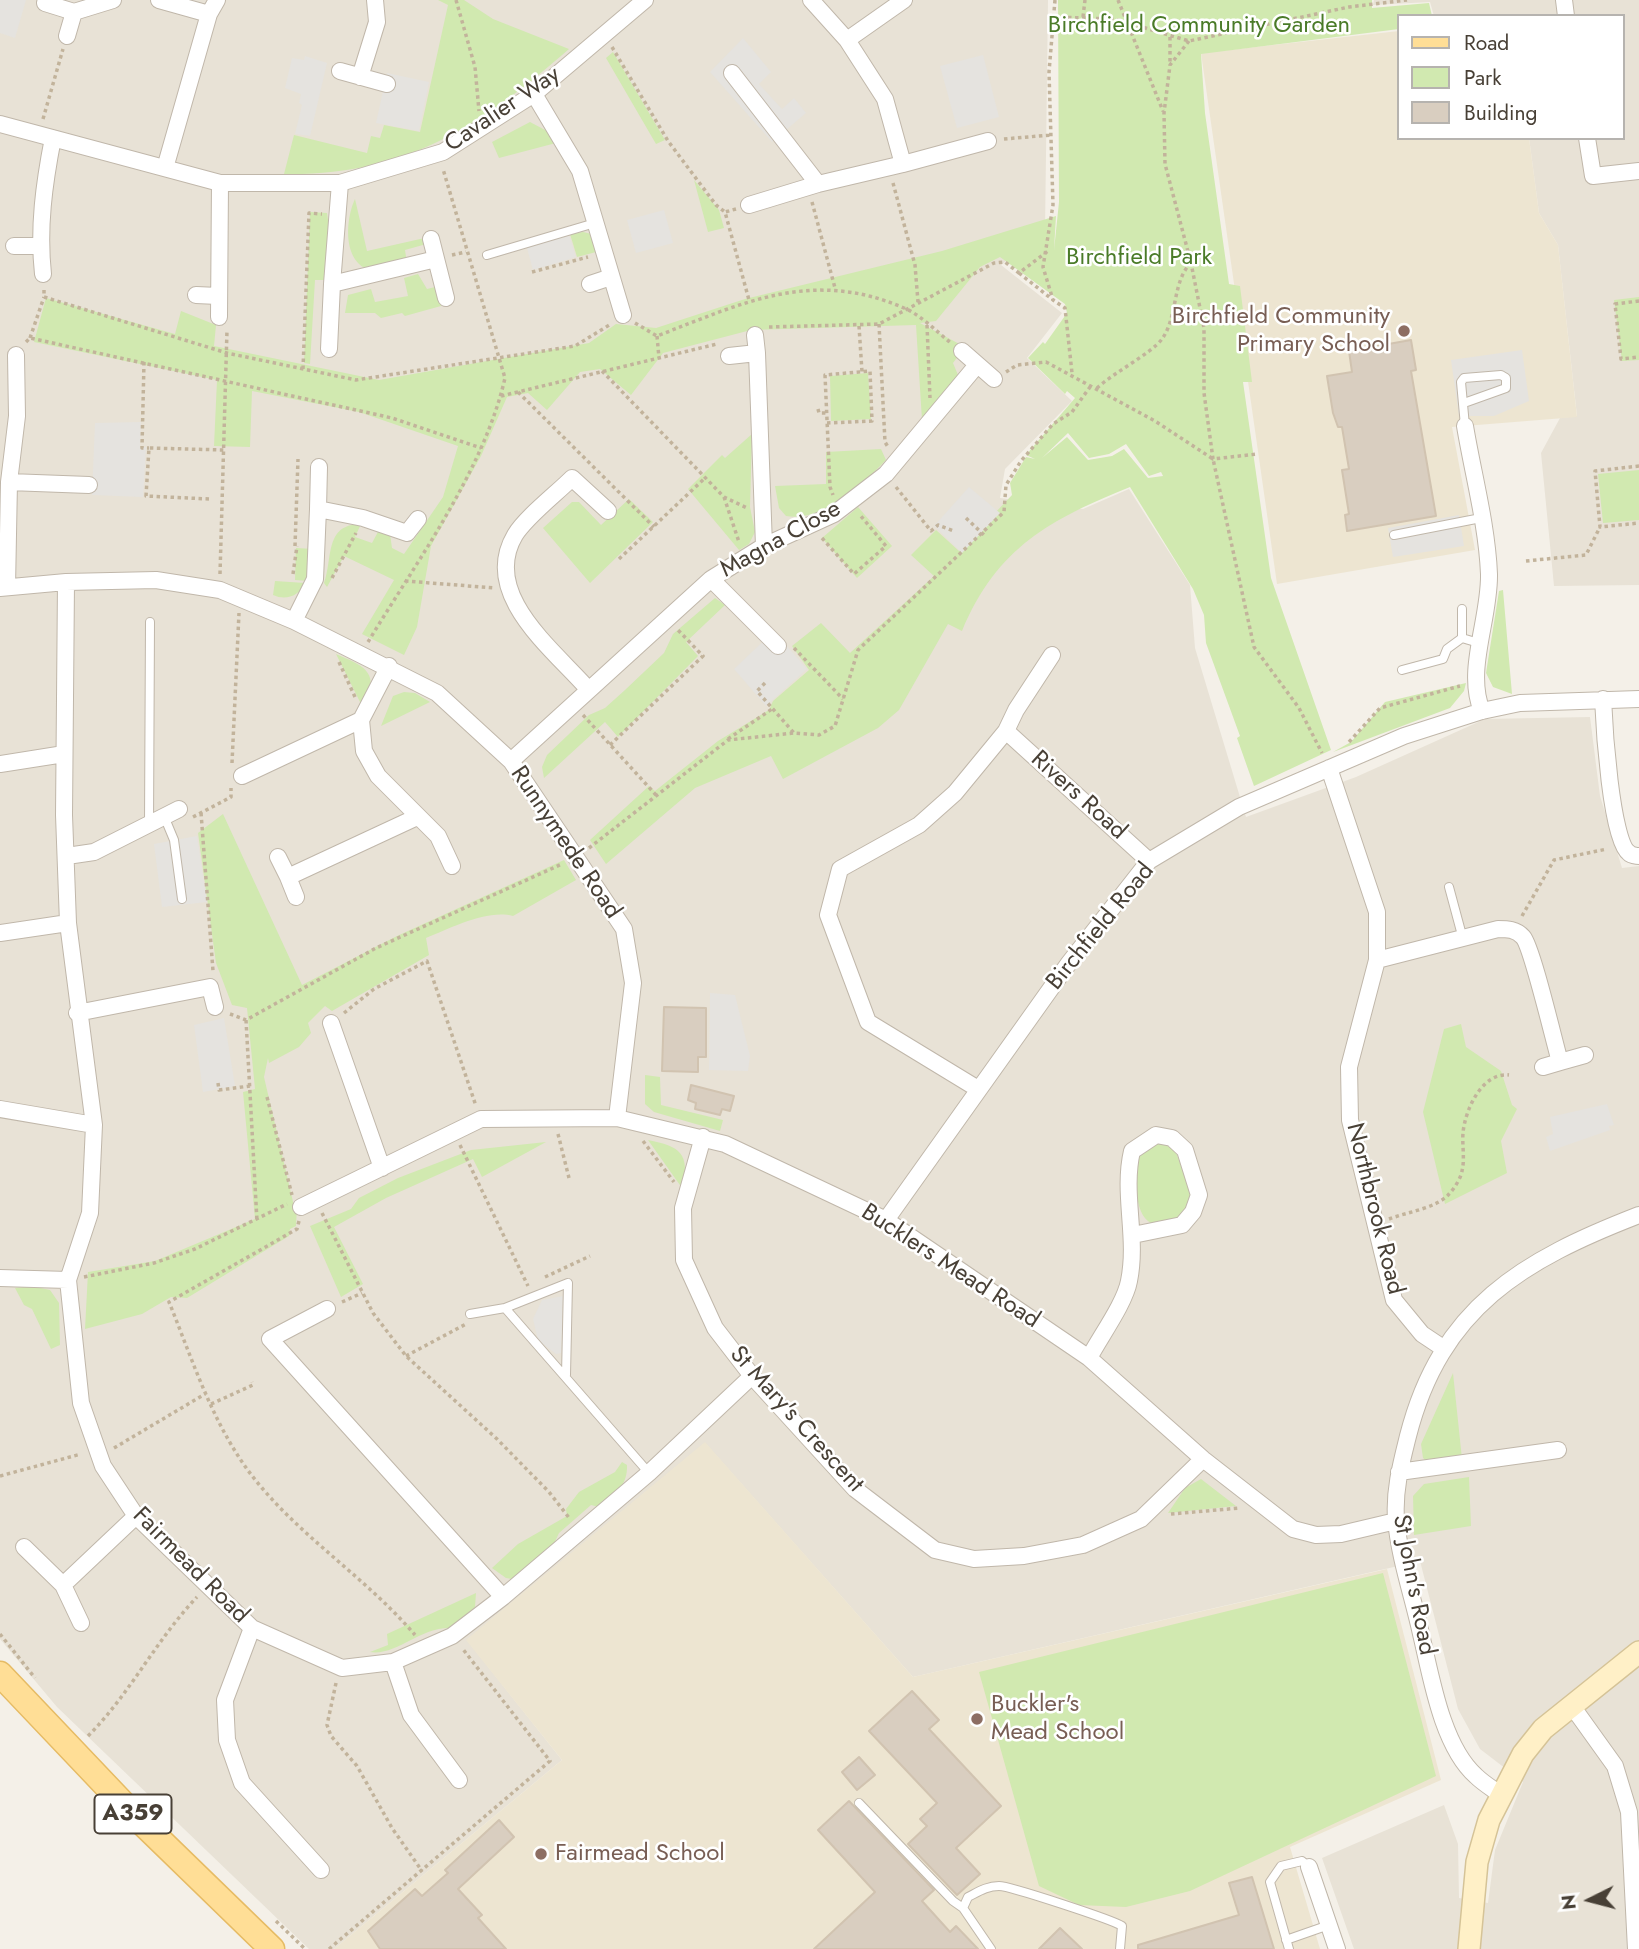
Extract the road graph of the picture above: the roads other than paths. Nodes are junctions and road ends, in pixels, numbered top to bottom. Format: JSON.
{"nodes":[{"id":1,"x":113,"y":0,"type":"edge"},
{"id":2,"x":159,"y":0,"type":"edge"},
{"id":3,"x":375,"y":0,"type":"edge"},
{"id":4,"x":645,"y":0,"type":"edge"},
{"id":5,"x":811,"y":0,"type":"edge"},
{"id":6,"x":904,"y":0,"type":"edge"},
{"id":7,"x":39,"y":2,"type":"edge"},
{"id":8,"x":213,"y":7,"type":"edge"},
{"id":9,"x":74,"y":12,"type":"junction"},
{"id":10,"x":66,"y":36,"type":"road end"},
{"id":11,"x":847,"y":40,"type":"junction"},
{"id":12,"x":340,"y":71,"type":"dead end"},
{"id":13,"x":732,"y":73,"type":"dead end"},
{"id":14,"x":360,"y":77,"type":"junction"},
{"id":15,"x":387,"y":84,"type":"dead end"},
{"id":16,"x":534,"y":94,"type":"junction"},
{"id":17,"x":0,"y":124,"type":"edge"},
{"id":18,"x":46,"y":136,"type":"junction"},
{"id":19,"x":1587,"y":140,"type":"edge"},
{"id":20,"x":988,"y":141,"type":"road end"},
{"id":21,"x":896,"y":166,"type":"junction"},
{"id":22,"x":165,"y":168,"type":"junction"},
{"id":23,"x":1639,"y":171,"type":"edge"},
{"id":24,"x":220,"y":183,"type":"junction"},
{"id":25,"x":340,"y":183,"type":"junction"},
{"id":26,"x":813,"y":186,"type":"junction"},
{"id":27,"x":749,"y":205,"type":"road end"},
{"id":28,"x":595,"y":223,"type":"junction"},
{"id":29,"x":431,"y":239,"type":"dead end"},
{"id":30,"x":15,"y":246,"type":"dead end"},
{"id":31,"x":40,"y":246,"type":"junction"},
{"id":32,"x":487,"y":255,"type":"dead end"},
{"id":33,"x":436,"y":259,"type":"junction"},
{"id":34,"x":43,"y":274,"type":"road end"},
{"id":35,"x":611,"y":277,"type":"junction"},
{"id":36,"x":590,"y":284,"type":"dead end"},
{"id":37,"x":332,"y":285,"type":"junction"},
{"id":38,"x":195,"y":295,"type":"dead end"},
{"id":39,"x":218,"y":296,"type":"junction"},
{"id":40,"x":446,"y":298,"type":"dead end"},
{"id":41,"x":623,"y":315,"type":"road end"},
{"id":42,"x":219,"y":317,"type":"road end"},
{"id":43,"x":755,"y":335,"type":"road end"},
{"id":44,"x":329,"y":349,"type":"dead end"},
{"id":45,"x":724,"y":350,"type":"road end"},
{"id":46,"x":962,"y":351,"type":"road end"},
{"id":47,"x":757,"y":353,"type":"junction"},
{"id":48,"x":16,"y":355,"type":"road end"},
{"id":49,"x":977,"y":365,"type":"junction"},
{"id":50,"x":994,"y":379,"type":"road end"},
{"id":51,"x":1464,"y":403,"type":"junction"},
{"id":52,"x":1465,"y":426,"type":"joint"},
{"id":53,"x":319,"y":467,"type":"dead end"},
{"id":54,"x":9,"y":482,"type":"junction"},
{"id":55,"x":89,"y":485,"type":"dead end"},
{"id":56,"x":318,"y":509,"type":"junction"},
{"id":57,"x":608,"y":511,"type":"dead end"},
{"id":58,"x":1481,"y":518,"type":"junction"},
{"id":59,"x":418,"y":519,"type":"dead end"},
{"id":60,"x":1394,"y":535,"type":"dead end"},
{"id":61,"x":764,"y":546,"type":"junction"},
{"id":62,"x":711,"y":579,"type":"junction"},
{"id":63,"x":66,"y":582,"type":"junction"},
{"id":64,"x":4,"y":587,"type":"edge"},
{"id":65,"x":1462,"y":609,"type":"dead end"},
{"id":66,"x":294,"y":621,"type":"junction"},
{"id":67,"x":150,"y":622,"type":"dead end"},
{"id":68,"x":1462,"y":638,"type":"junction"},
{"id":69,"x":1482,"y":644,"type":"junction"},
{"id":70,"x":778,"y":646,"type":"road end"},
{"id":71,"x":1052,"y":655,"type":"dead end"},
{"id":72,"x":389,"y":666,"type":"junction"},
{"id":73,"x":1402,"y":670,"type":"dead end"},
{"id":74,"x":588,"y":688,"type":"junction"},
{"id":75,"x":1603,"y":699,"type":"junction"},
{"id":76,"x":1639,"y":699,"type":"edge"},
{"id":77,"x":1482,"y":711,"type":"junction"},
{"id":78,"x":362,"y":717,"type":"junction"},
{"id":79,"x":1006,"y":732,"type":"junction"},
{"id":80,"x":64,"y":754,"type":"junction"},
{"id":81,"x":511,"y":761,"type":"junction"},
{"id":82,"x":0,"y":764,"type":"edge"},
{"id":83,"x":1329,"y":768,"type":"junction"},
{"id":84,"x":235,"y":774,"type":"road end"},
{"id":85,"x":172,"y":813,"type":"joint"},
{"id":86,"x":417,"y":817,"type":"junction"},
{"id":87,"x":149,"y":824,"type":"junction"},
{"id":88,"x":67,"y":856,"type":"junction"},
{"id":89,"x":1639,"y":856,"type":"edge"},
{"id":90,"x":278,"y":857,"type":"dead end"},
{"id":91,"x":1149,"y":861,"type":"junction"},
{"id":92,"x":452,"y":866,"type":"dead end"},
{"id":93,"x":288,"y":877,"type":"junction"},
{"id":94,"x":1449,"y":887,"type":"dead end"},
{"id":95,"x":296,"y":897,"type":"dead end"},
{"id":96,"x":182,"y":899,"type":"dead end"},
{"id":97,"x":68,"y":923,"type":"junction"},
{"id":98,"x":0,"y":933,"type":"edge"},
{"id":99,"x":1463,"y":939,"type":"junction"},
{"id":100,"x":1377,"y":960,"type":"junction"},
{"id":101,"x":215,"y":1007,"type":"road end"},
{"id":102,"x":77,"y":1013,"type":"junction"},
{"id":103,"x":331,"y":1023,"type":"road end"},
{"id":104,"x":1585,"y":1055,"type":"dead end"},
{"id":105,"x":1560,"y":1062,"type":"junction"},
{"id":106,"x":1543,"y":1067,"type":"dead end"},
{"id":107,"x":978,"y":1088,"type":"junction"},
{"id":108,"x":0,"y":1109,"type":"edge"},
{"id":109,"x":622,"y":1119,"type":"junction"},
{"id":110,"x":94,"y":1125,"type":"junction"},
{"id":111,"x":703,"y":1137,"type":"junction"},
{"id":112,"x":382,"y":1168,"type":"junction"},
{"id":113,"x":309,"y":1204,"type":"road end"},
{"id":114,"x":1639,"y":1215,"type":"edge"},
{"id":115,"x":886,"y":1220,"type":"junction"},
{"id":116,"x":1133,"y":1235,"type":"junction"},
{"id":117,"x":0,"y":1278,"type":"edge"},
{"id":118,"x":68,"y":1280,"type":"junction"},
{"id":119,"x":505,"y":1308,"type":"junction"},
{"id":120,"x":327,"y":1309,"type":"road end"},
{"id":121,"x":470,"y":1314,"type":"road end"},
{"id":122,"x":1443,"y":1348,"type":"junction"},
{"id":123,"x":1089,"y":1358,"type":"junction"},
{"id":124,"x":566,"y":1374,"type":"junction"},
{"id":125,"x":752,"y":1376,"type":"junction"},
{"id":126,"x":1558,"y":1450,"type":"dead end"},
{"id":127,"x":1203,"y":1459,"type":"junction"},
{"id":128,"x":1399,"y":1472,"type":"junction"},
{"id":129,"x":649,"y":1473,"type":"junction"},
{"id":130,"x":135,"y":1516,"type":"junction"},
{"id":131,"x":1396,"y":1521,"type":"junction"},
{"id":132,"x":24,"y":1547,"type":"dead end"},
{"id":133,"x":63,"y":1585,"type":"junction"},
{"id":134,"x":503,"y":1597,"type":"junction"},
{"id":135,"x":81,"y":1623,"type":"dead end"},
{"id":136,"x":252,"y":1628,"type":"junction"},
{"id":137,"x":1639,"y":1652,"type":"edge"},
{"id":138,"x":393,"y":1662,"type":"junction"},
{"id":139,"x":0,"y":1674,"type":"edge"},
{"id":140,"x":1572,"y":1706,"type":"junction"},
{"id":141,"x":459,"y":1780,"type":"dead end"},
{"id":142,"x":1501,"y":1795,"type":"junction"},
{"id":143,"x":859,"y":1803,"type":"dead end"},
{"id":144,"x":303,"y":1848,"type":"junction"},
{"id":145,"x":291,"y":1860,"type":"dead end"},
{"id":146,"x":1309,"y":1867,"type":"joint"},
{"id":147,"x":321,"y":1870,"type":"dead end"},
{"id":148,"x":963,"y":1908,"type":"junction"},
{"id":149,"x":1329,"y":1925,"type":"junction"},
{"id":150,"x":1287,"y":1944,"type":"edge"},
{"id":151,"x":272,"y":1949,"type":"edge"},
{"id":152,"x":991,"y":1949,"type":"edge"},
{"id":153,"x":1120,"y":1949,"type":"edge"},
{"id":154,"x":1337,"y":1949,"type":"edge"},
{"id":155,"x":1469,"y":1949,"type":"edge"},
{"id":156,"x":1636,"y":1949,"type":"edge"}],
"edges":[{"from":1,"to":9,"type":"street"},
{"from":2,"to":8,"type":"street"},
{"from":3,"to":14,"type":"street"},
{"from":4,"to":16,"type":"street","name":"Cavalier Way"},
{"from":5,"to":11,"type":"street"},
{"from":6,"to":11,"type":"street"},
{"from":7,"to":9,"type":"street"},
{"from":8,"to":22,"type":"street"},
{"from":9,"to":10,"type":"street"},
{"from":11,"to":21,"type":"street"},
{"from":12,"to":14,"type":"street"},
{"from":13,"to":26,"type":"street"},
{"from":14,"to":15,"type":"street"},
{"from":16,"to":25,"type":"street","name":"Cavalier Way"},
{"from":16,"to":28,"type":"street"},
{"from":17,"to":18,"type":"street","name":"Cavalier Way"},
{"from":18,"to":22,"type":"street","name":"Cavalier Way"},
{"from":18,"to":31,"type":"street"},
{"from":19,"to":23,"type":"street"},
{"from":20,"to":21,"type":"street"},
{"from":21,"to":26,"type":"street"},
{"from":22,"to":24,"type":"street","name":"Cavalier Way"},
{"from":24,"to":25,"type":"street","name":"Cavalier Way"},
{"from":24,"to":39,"type":"street"},
{"from":25,"to":37,"type":"street"},
{"from":26,"to":27,"type":"street"},
{"from":28,"to":32,"type":"lane"},
{"from":28,"to":35,"type":"street"},
{"from":29,"to":33,"type":"street"},
{"from":30,"to":31,"type":"street"},
{"from":31,"to":34,"type":"street"},
{"from":33,"to":37,"type":"street"},
{"from":33,"to":40,"type":"street"},
{"from":35,"to":36,"type":"street"},
{"from":35,"to":41,"type":"street"},
{"from":37,"to":44,"type":"street"},
{"from":38,"to":39,"type":"street"},
{"from":39,"to":42,"type":"street"},
{"from":43,"to":47,"type":"street"},
{"from":45,"to":47,"type":"street"},
{"from":46,"to":49,"type":"street"},
{"from":47,"to":61,"type":"street"},
{"from":48,"to":54,"type":"street"},
{"from":49,"to":50,"type":"street"},
{"from":49,"to":61,"type":"street","name":"Magna Close"},
{"from":51,"to":51,"type":"lane"},
{"from":51,"to":52,"type":"lane"},
{"from":52,"to":58,"type":"street"},
{"from":53,"to":56,"type":"street"},
{"from":54,"to":55,"type":"street"},
{"from":54,"to":64,"type":"street"},
{"from":56,"to":59,"type":"street"},
{"from":56,"to":66,"type":"street"},
{"from":57,"to":74,"type":"street"},
{"from":58,"to":60,"type":"lane"},
{"from":58,"to":69,"type":"street"},
{"from":61,"to":62,"type":"street","name":"Magna Close"},
{"from":62,"to":70,"type":"street"},
{"from":62,"to":74,"type":"street","name":"Magna Close"},
{"from":63,"to":64,"type":"street","name":"Runnymede Road"},
{"from":63,"to":66,"type":"street","name":"Runnymede Road"},
{"from":63,"to":80,"type":"street"},
{"from":65,"to":68,"type":"lane"},
{"from":66,"to":72,"type":"street","name":"Runnymede Road"},
{"from":67,"to":87,"type":"lane"},
{"from":68,"to":69,"type":"lane"},
{"from":68,"to":73,"type":"lane"},
{"from":69,"to":77,"type":"street"},
{"from":71,"to":79,"type":"street","name":"Rivers Road"},
{"from":72,"to":78,"type":"street"},
{"from":72,"to":81,"type":"street","name":"Runnymede Road"},
{"from":74,"to":81,"type":"street","name":"Magna Close"},
{"from":75,"to":76,"type":"street","name":"Birchfield Road"},
{"from":75,"to":77,"type":"street","name":"Birchfield Road"},
{"from":75,"to":89,"type":"street"},
{"from":77,"to":83,"type":"street","name":"Birchfield Road"},
{"from":78,"to":84,"type":"street"},
{"from":78,"to":86,"type":"street"},
{"from":79,"to":91,"type":"street","name":"Rivers Road"},
{"from":79,"to":107,"type":"street","name":"Rivers Road"},
{"from":80,"to":82,"type":"street"},
{"from":80,"to":88,"type":"street"},
{"from":81,"to":109,"type":"street","name":"Runnymede Road"},
{"from":83,"to":91,"type":"street","name":"Birchfield Road"},
{"from":83,"to":100,"type":"street","name":"Northbrook Road"},
{"from":85,"to":87,"type":"street"},
{"from":85,"to":96,"type":"lane"},
{"from":86,"to":92,"type":"street"},
{"from":86,"to":93,"type":"street"},
{"from":87,"to":88,"type":"street"},
{"from":88,"to":97,"type":"street"},
{"from":90,"to":93,"type":"street"},
{"from":91,"to":107,"type":"street","name":"Birchfield Road"},
{"from":93,"to":95,"type":"street"},
{"from":94,"to":99,"type":"lane"},
{"from":97,"to":98,"type":"street"},
{"from":97,"to":102,"type":"street"},
{"from":99,"to":100,"type":"street"},
{"from":99,"to":105,"type":"street"},
{"from":100,"to":122,"type":"street","name":"Northbrook Road"},
{"from":101,"to":102,"type":"street"},
{"from":102,"to":110,"type":"street"},
{"from":103,"to":112,"type":"street"},
{"from":104,"to":105,"type":"street"},
{"from":105,"to":106,"type":"street"},
{"from":107,"to":115,"type":"street","name":"Birchfield Road"},
{"from":108,"to":110,"type":"street"},
{"from":109,"to":111,"type":"street","name":"Bucklers Mead Road"},
{"from":109,"to":112,"type":"street","name":"Bucklers Mead Road"},
{"from":110,"to":118,"type":"street"},
{"from":111,"to":115,"type":"street","name":"Bucklers Mead Road"},
{"from":111,"to":125,"type":"street","name":"St Mary's Crescent"},
{"from":112,"to":113,"type":"street","name":"Bucklers Mead Road"},
{"from":114,"to":122,"type":"street","name":"St John's Road"},
{"from":115,"to":123,"type":"street","name":"Bucklers Mead Road"},
{"from":116,"to":116,"type":"street"},
{"from":116,"to":123,"type":"street"},
{"from":117,"to":118,"type":"street"},
{"from":118,"to":130,"type":"street","name":"Fairmead Road"},
{"from":119,"to":121,"type":"lane"},
{"from":119,"to":124,"type":"lane"},
{"from":119,"to":124,"type":"lane"},
{"from":120,"to":134,"type":"street"},
{"from":122,"to":128,"type":"street","name":"St John's Road"},
{"from":123,"to":127,"type":"street","name":"Bucklers Mead Road"},
{"from":124,"to":129,"type":"lane"},
{"from":125,"to":127,"type":"street","name":"St Mary's Crescent"},
{"from":125,"to":129,"type":"street"},
{"from":126,"to":128,"type":"street"},
{"from":127,"to":131,"type":"street","name":"Bucklers Mead Road"},
{"from":128,"to":131,"type":"street","name":"St John's Road"},
{"from":129,"to":134,"type":"street"},
{"from":130,"to":133,"type":"street"},
{"from":130,"to":136,"type":"street","name":"Fairmead Road"},
{"from":131,"to":142,"type":"street","name":"St John's Road"},
{"from":132,"to":133,"type":"street"},
{"from":133,"to":135,"type":"street"},
{"from":134,"to":138,"type":"street"},
{"from":136,"to":138,"type":"street","name":"Fairmead Road"},
{"from":136,"to":144,"type":"street"},
{"from":137,"to":140,"type":"street"},
{"from":138,"to":141,"type":"street"},
{"from":139,"to":151,"type":"main road","number":"A359"},
{"from":140,"to":142,"type":"street"},
{"from":140,"to":156,"type":"street"},
{"from":142,"to":155,"type":"street"},
{"from":143,"to":148,"type":"lane"},
{"from":144,"to":145,"type":"street"},
{"from":144,"to":147,"type":"street"},
{"from":146,"to":149,"type":"street"},
{"from":146,"to":150,"type":"lane"},
{"from":148,"to":152,"type":"lane"},
{"from":148,"to":153,"type":"lane"},
{"from":149,"to":150,"type":"lane"},
{"from":149,"to":154,"type":"street"}]}
